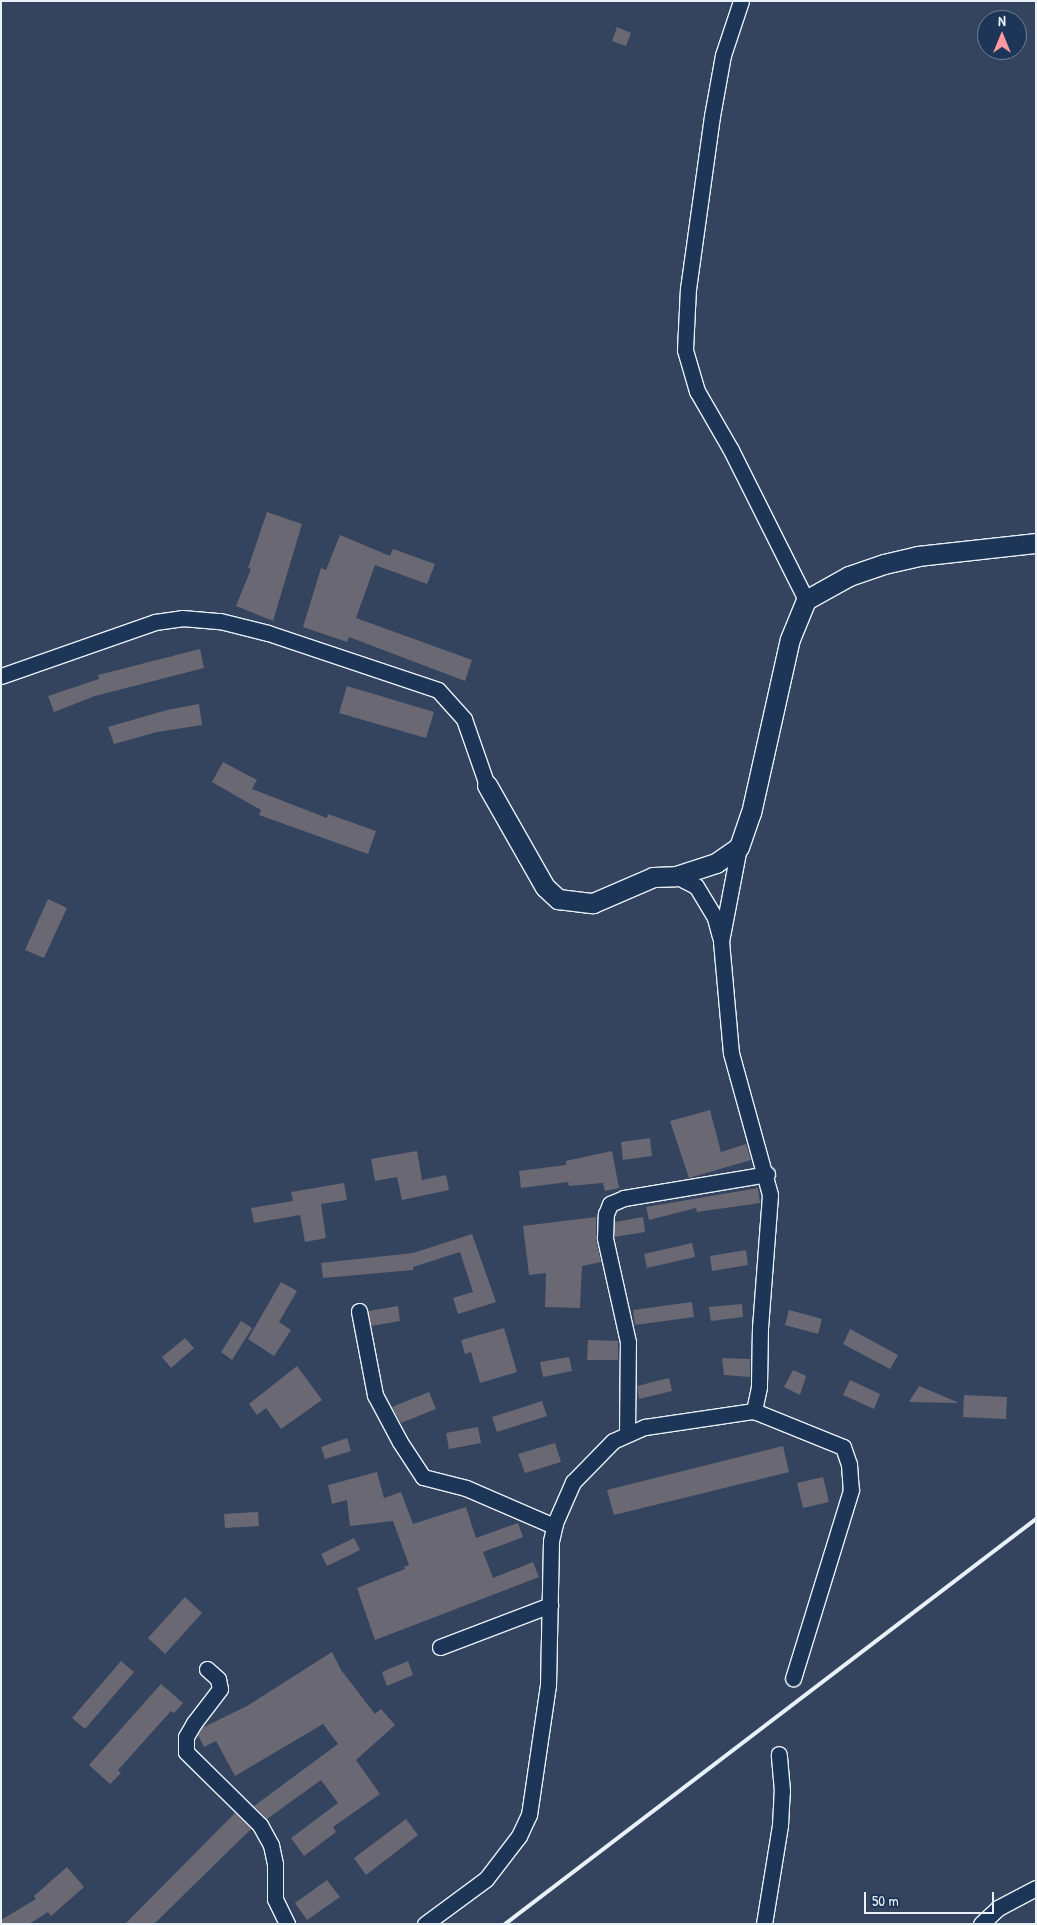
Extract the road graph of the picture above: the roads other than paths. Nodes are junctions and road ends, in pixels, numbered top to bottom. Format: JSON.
{"nodes":[{"id":1,"x":743,"y":2,"type":"edge"},
{"id":2,"x":1036,"y":543,"type":"edge"},
{"id":3,"x":806,"y":600,"type":"junction"},
{"id":4,"x":1,"y":676,"type":"edge"},
{"id":5,"x":487,"y":785,"type":"joint"},
{"id":6,"x":739,"y":847,"type":"junction"},
{"id":7,"x":676,"y":876,"type":"junction"},
{"id":8,"x":721,"y":941,"type":"junction"},
{"id":9,"x":767,"y":1174,"type":"junction"},
{"id":10,"x":359,"y":1311,"type":"dead end"},
{"id":11,"x":754,"y":1411,"type":"junction"},
{"id":12,"x":627,"y":1433,"type":"junction"},
{"id":13,"x":554,"y":1526,"type":"junction"},
{"id":14,"x":550,"y":1605,"type":"junction"},
{"id":15,"x":440,"y":1647,"type":"dead end"},
{"id":16,"x":207,"y":1669,"type":"dead end"},
{"id":17,"x":793,"y":1678,"type":"dead end"},
{"id":18,"x":779,"y":1754,"type":"dead end"},
{"id":19,"x":1036,"y":1888,"type":"edge"},
{"id":20,"x":287,"y":1924,"type":"edge"},
{"id":21,"x":425,"y":1924,"type":"edge"},
{"id":22,"x":764,"y":1924,"type":"edge"},
{"id":23,"x":981,"y":1924,"type":"edge"}],
"edges":[{"from":1,"to":3,"type":"street"},
{"from":2,"to":3,"type":"street"},
{"from":3,"to":6,"type":"street"},
{"from":4,"to":5,"type":"street"},
{"from":5,"to":7,"type":"street"},
{"from":6,"to":7,"type":"street"},
{"from":6,"to":8,"type":"street"},
{"from":7,"to":8,"type":"street"},
{"from":8,"to":9,"type":"street"},
{"from":9,"to":11,"type":"street"},
{"from":9,"to":12,"type":"street"},
{"from":10,"to":13,"type":"street"},
{"from":11,"to":12,"type":"street"},
{"from":11,"to":17,"type":"street"},
{"from":12,"to":13,"type":"street"},
{"from":13,"to":14,"type":"street"},
{"from":14,"to":15,"type":"street"},
{"from":14,"to":21,"type":"street"},
{"from":16,"to":20,"type":"street"},
{"from":18,"to":22,"type":"street"},
{"from":19,"to":23,"type":"street"}]}
